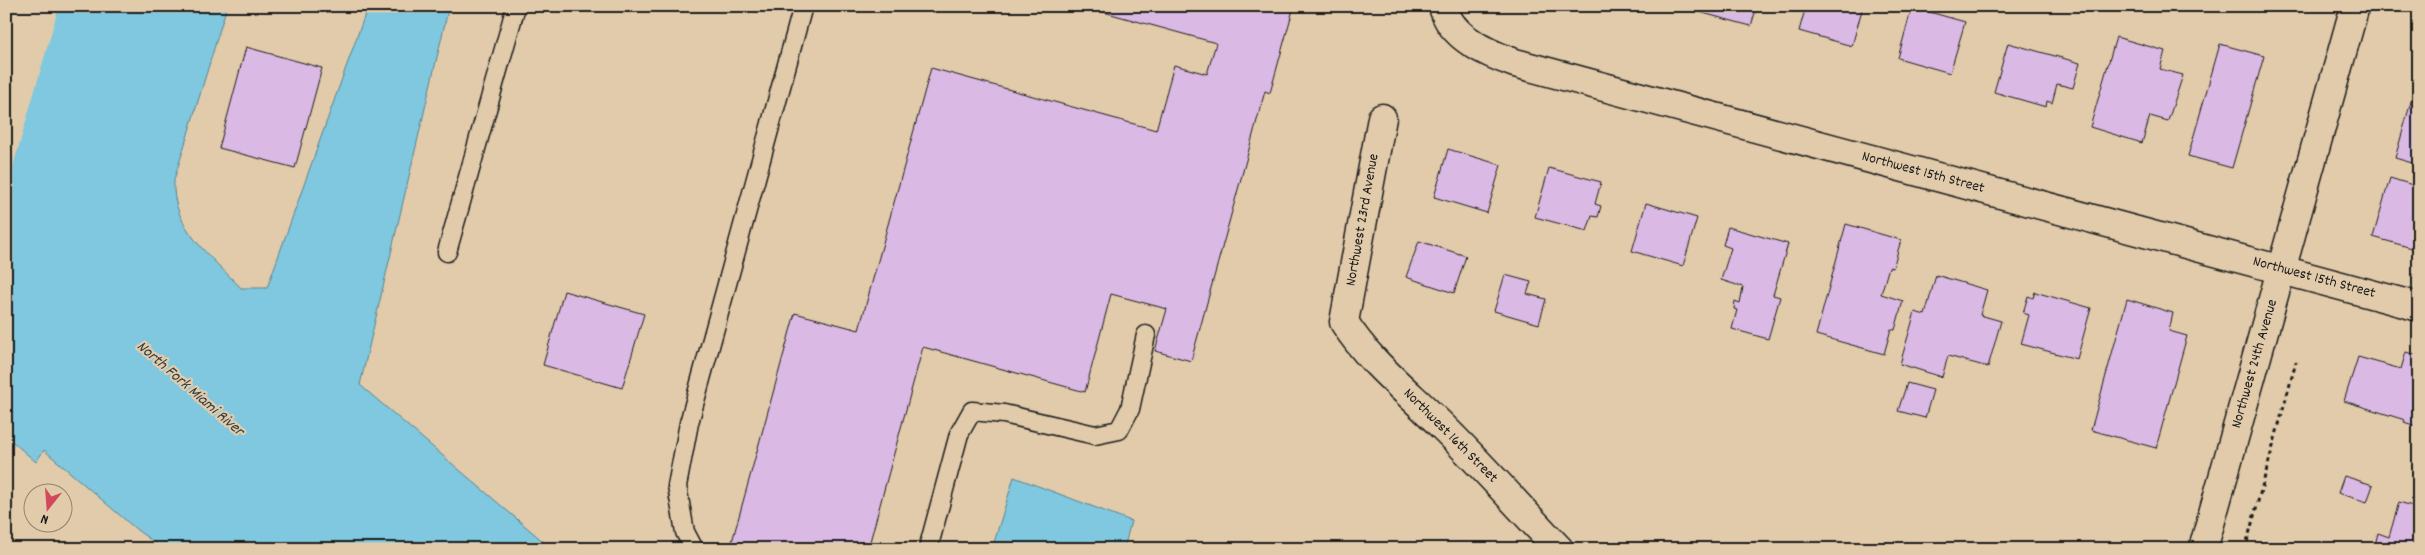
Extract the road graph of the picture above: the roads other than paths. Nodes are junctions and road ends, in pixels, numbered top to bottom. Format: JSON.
{"nodes":[{"id":1,"x":516,"y":6,"type":"edge"},
{"id":2,"x":803,"y":6,"type":"edge"},
{"id":3,"x":2355,"y":6,"type":"edge"},
{"id":4,"x":1444,"y":9,"type":"edge"},
{"id":5,"x":1382,"y":118,"type":"dead end"},
{"id":6,"x":447,"y":252,"type":"dead end"},
{"id":7,"x":2281,"y":269,"type":"junction"},
{"id":8,"x":2419,"y":307,"type":"edge"},
{"id":9,"x":1344,"y":322,"type":"joint"},
{"id":10,"x":1146,"y":335,"type":"dead end"},
{"id":11,"x":694,"y":549,"type":"edge"},
{"id":12,"x":928,"y":549,"type":"edge"},
{"id":13,"x":1559,"y":549,"type":"edge"},
{"id":14,"x":2203,"y":549,"type":"edge"}],
"edges":[{"from":1,"to":6,"type":"lane"},
{"from":2,"to":11,"type":"lane"},
{"from":3,"to":7,"type":"street","name":"Northwest 24th Avenue"},
{"from":4,"to":7,"type":"street","name":"Northwest 15th Street"},
{"from":5,"to":9,"type":"street","name":"Northwest 23rd Avenue"},
{"from":7,"to":8,"type":"street","name":"Northwest 15th Street"},
{"from":7,"to":14,"type":"street","name":"Northwest 24th Avenue"},
{"from":9,"to":13,"type":"street","name":"Northwest 16th Street"},
{"from":10,"to":12,"type":"lane"}]}
